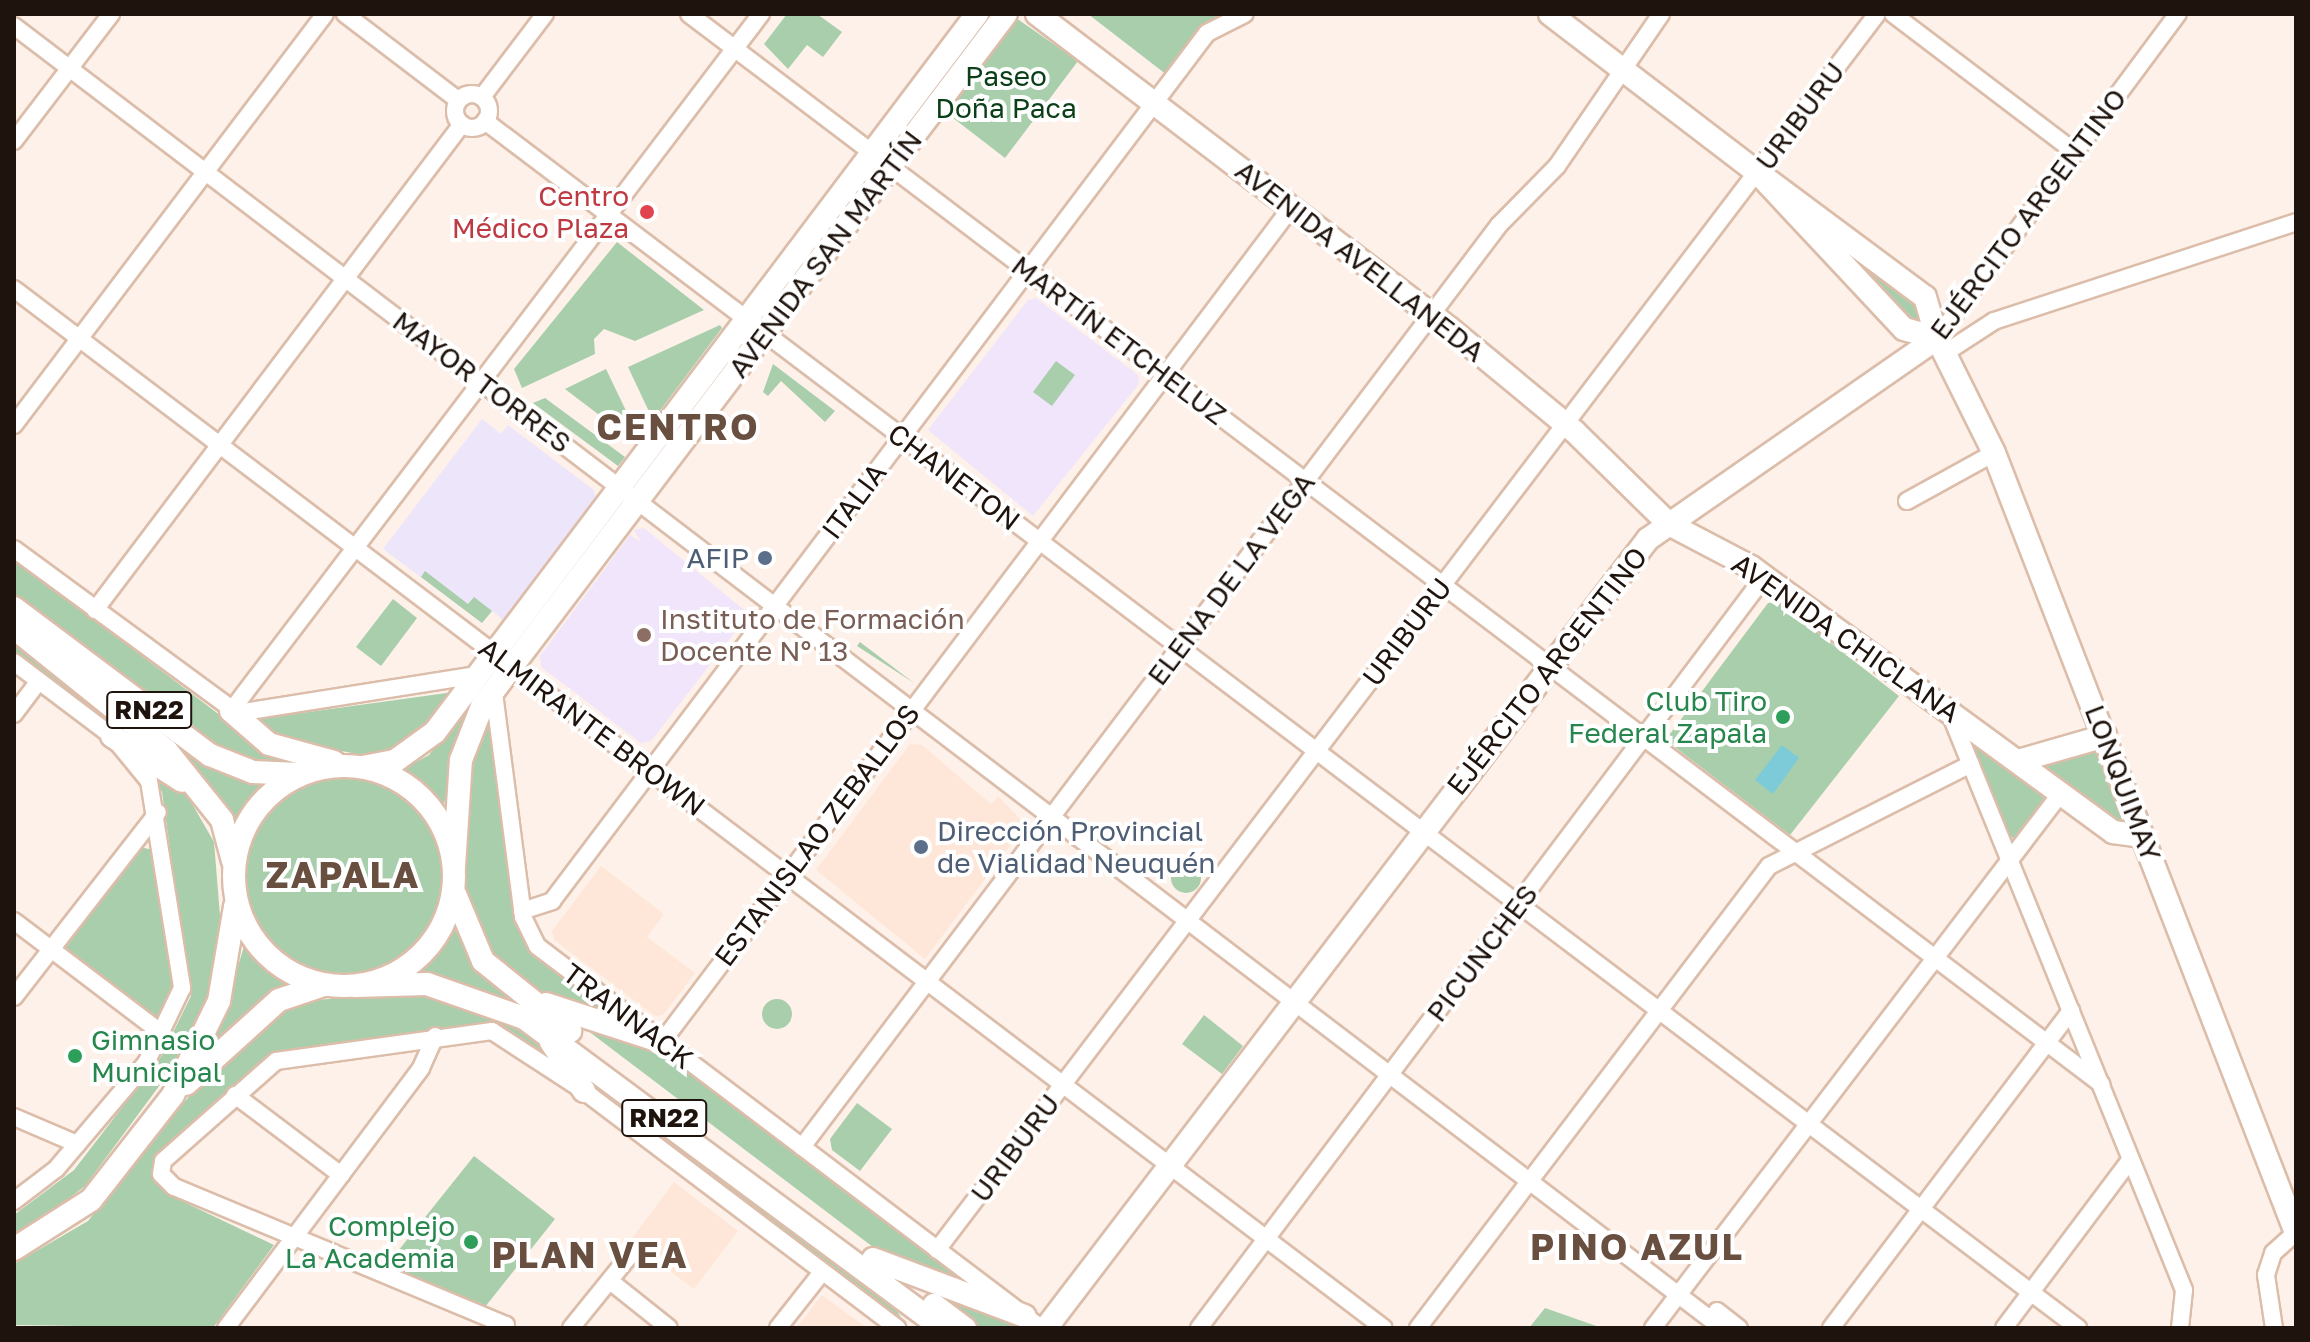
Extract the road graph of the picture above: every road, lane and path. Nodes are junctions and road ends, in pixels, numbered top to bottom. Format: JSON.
{"nodes":[{"id":1,"x":111,"y":14,"type":"edge"},
{"id":2,"x":325,"y":14,"type":"edge"},
{"id":3,"x":345,"y":14,"type":"edge"},
{"id":4,"x":545,"y":14,"type":"edge"},
{"id":5,"x":689,"y":14,"type":"edge"},
{"id":6,"x":761,"y":14,"type":"edge"},
{"id":7,"x":977,"y":14,"type":"edge"},
{"id":8,"x":1006,"y":14,"type":"edge"},
{"id":9,"x":1037,"y":14,"type":"edge"},
{"id":10,"x":1245,"y":14,"type":"edge"},
{"id":11,"x":1550,"y":14,"type":"edge"},
{"id":12,"x":1661,"y":14,"type":"edge"},
{"id":13,"x":1877,"y":14,"type":"edge"},
{"id":14,"x":1893,"y":14,"type":"edge"},
{"id":15,"x":2178,"y":14,"type":"edge"},
{"id":16,"x":14,"y":26,"type":"edge"},
{"id":17,"x":735,"y":49,"type":"junction"},
{"id":18,"x":69,"y":68,"type":"junction"},
{"id":19,"x":1622,"y":68,"type":"junction"},
{"id":20,"x":482,"y":97,"type":"junction"},
{"id":21,"x":458,"y":100,"type":"junction"},
{"id":22,"x":1154,"y":103,"type":"junction"},
{"id":23,"x":485,"y":121,"type":"junction"},
{"id":24,"x":462,"y":124,"type":"junction"},
{"id":25,"x":14,"y":141,"type":"edge"},
{"id":26,"x":2075,"y":152,"type":"junction"},
{"id":27,"x":872,"y":153,"type":"junction"},
{"id":28,"x":891,"y":167,"type":"junction"},
{"id":29,"x":206,"y":172,"type":"junction"},
{"id":30,"x":1757,"y":172,"type":"junction"},
{"id":31,"x":1291,"y":208,"type":"junction"},
{"id":32,"x":609,"y":215,"type":"junction"},
{"id":33,"x":2296,"y":222,"type":"edge"},
{"id":34,"x":1027,"y":271,"type":"junction"},
{"id":35,"x":345,"y":278,"type":"junction"},
{"id":36,"x":14,"y":289,"type":"edge"},
{"id":37,"x":1431,"y":315,"type":"junction"},
{"id":38,"x":746,"y":319,"type":"junction"},
{"id":39,"x":765,"y":334,"type":"junction"},
{"id":40,"x":79,"y":338,"type":"junction"},
{"id":41,"x":1942,"y":345,"type":"junction"},
{"id":42,"x":1164,"y":375,"type":"junction"},
{"id":43,"x":482,"y":382,"type":"junction"},
{"id":44,"x":1566,"y":424,"type":"junction"},
{"id":45,"x":14,"y":425,"type":"edge"},
{"id":46,"x":902,"y":437,"type":"junction"},
{"id":47,"x":219,"y":445,"type":"junction"},
{"id":48,"x":1994,"y":453,"type":"junction"},
{"id":49,"x":1305,"y":482,"type":"junction"},
{"id":50,"x":619,"y":486,"type":"junction"},
{"id":51,"x":1907,"y":501,"type":"dead end"},
{"id":52,"x":639,"y":502,"type":"junction"},
{"id":53,"x":1669,"y":524,"type":"junction"},
{"id":54,"x":1039,"y":542,"type":"junction"},
{"id":55,"x":355,"y":548,"type":"junction"},
{"id":56,"x":14,"y":549,"type":"edge"},
{"id":57,"x":1764,"y":577,"type":"junction"},
{"id":58,"x":1442,"y":586,"type":"junction"},
{"id":59,"x":775,"y":605,"type":"junction"},
{"id":60,"x":14,"y":608,"type":"edge"},
{"id":61,"x":95,"y":610,"type":"junction"},
{"id":62,"x":14,"y":628,"type":"edge"},
{"id":63,"x":1179,"y":648,"type":"junction"},
{"id":64,"x":493,"y":652,"type":"junction"},
{"id":65,"x":14,"y":662,"type":"edge"},
{"id":66,"x":1548,"y":667,"type":"junction"},
{"id":67,"x":514,"y":668,"type":"junction"},
{"id":68,"x":477,"y":675,"type":"junction"},
{"id":69,"x":39,"y":681,"type":"junction"},
{"id":70,"x":494,"y":693,"type":"junction"},
{"id":71,"x":912,"y":709,"type":"junction"},
{"id":72,"x":1949,"y":710,"type":"junction"},
{"id":73,"x":231,"y":711,"type":"junction"},
{"id":74,"x":14,"y":714,"type":"edge"},
{"id":75,"x":112,"y":736,"type":"junction"},
{"id":76,"x":2105,"y":736,"type":"junction"},
{"id":77,"x":1643,"y":739,"type":"junction"},
{"id":78,"x":1316,"y":752,"type":"junction"},
{"id":79,"x":2018,"y":761,"type":"junction"},
{"id":80,"x":1971,"y":764,"type":"junction"},
{"id":81,"x":355,"y":766,"type":"junction"},
{"id":82,"x":650,"y":771,"type":"junction"},
{"id":83,"x":300,"y":774,"type":"junction"},
{"id":84,"x":2061,"y":793,"type":"junction"},
{"id":85,"x":213,"y":806,"type":"junction"},
{"id":86,"x":158,"y":812,"type":"junction"},
{"id":87,"x":1052,"y":816,"type":"junction"},
{"id":88,"x":1422,"y":833,"type":"junction"},
{"id":89,"x":2143,"y":836,"type":"junction"},
{"id":90,"x":1790,"y":851,"type":"junction"},
{"id":91,"x":2010,"y":861,"type":"junction"},
{"id":92,"x":233,"y":868,"type":"junction"},
{"id":93,"x":454,"y":875,"type":"junction"},
{"id":94,"x":787,"y":875,"type":"junction"},
{"id":95,"x":235,"y":897,"type":"junction"},
{"id":96,"x":1518,"y":905,"type":"junction"},
{"id":97,"x":522,"y":911,"type":"junction"},
{"id":98,"x":1189,"y":920,"type":"junction"},
{"id":99,"x":14,"y":921,"type":"edge"},
{"id":100,"x":51,"y":949,"type":"junction"},
{"id":101,"x":1933,"y":959,"type":"junction"},
{"id":102,"x":927,"y":981,"type":"junction"},
{"id":103,"x":325,"y":985,"type":"junction"},
{"id":104,"x":355,"y":986,"type":"junction"},
{"id":105,"x":513,"y":988,"type":"junction"},
{"id":106,"x":14,"y":997,"type":"edge"},
{"id":107,"x":1295,"y":1000,"type":"junction"},
{"id":108,"x":1659,"y":1011,"type":"junction"},
{"id":109,"x":2071,"y":1011,"type":"junction"},
{"id":110,"x":533,"y":1023,"type":"junction"},
{"id":111,"x":163,"y":1034,"type":"junction"},
{"id":112,"x":435,"y":1036,"type":"junction"},
{"id":113,"x":662,"y":1042,"type":"junction"},
{"id":114,"x":2046,"y":1043,"type":"junction"},
{"id":115,"x":1391,"y":1073,"type":"junction"},
{"id":116,"x":2101,"y":1084,"type":"junction"},
{"id":117,"x":1063,"y":1085,"type":"junction"},
{"id":118,"x":584,"y":1091,"type":"junction"},
{"id":119,"x":173,"y":1095,"type":"junction"},
{"id":120,"x":235,"y":1095,"type":"junction"},
{"id":121,"x":14,"y":1117,"type":"edge"},
{"id":122,"x":1808,"y":1124,"type":"junction"},
{"id":123,"x":77,"y":1144,"type":"junction"},
{"id":124,"x":802,"y":1147,"type":"junction"},
{"id":125,"x":2131,"y":1159,"type":"junction"},
{"id":126,"x":1169,"y":1165,"type":"junction"},
{"id":127,"x":341,"y":1175,"type":"junction"},
{"id":128,"x":1531,"y":1179,"type":"junction"},
{"id":129,"x":14,"y":1201,"type":"edge"},
{"id":130,"x":1921,"y":1209,"type":"junction"},
{"id":131,"x":2296,"y":1233,"type":"edge"},
{"id":132,"x":294,"y":1238,"type":"junction"},
{"id":133,"x":1266,"y":1239,"type":"junction"},
{"id":134,"x":14,"y":1249,"type":"edge"},
{"id":135,"x":937,"y":1250,"type":"junction"},
{"id":136,"x":631,"y":1254,"type":"dead end"},
{"id":137,"x":873,"y":1267,"type":"junction"},
{"id":138,"x":822,"y":1272,"type":"junction"},
{"id":139,"x":610,"y":1281,"type":"junction"},
{"id":140,"x":1680,"y":1292,"type":"junction"},
{"id":141,"x":2031,"y":1292,"type":"junction"},
{"id":142,"x":1037,"y":1324,"type":"edge"},
{"id":143,"x":506,"y":1325,"type":"dead end"},
{"id":144,"x":226,"y":1328,"type":"edge"},
{"id":145,"x":571,"y":1328,"type":"edge"},
{"id":146,"x":669,"y":1328,"type":"edge"},
{"id":147,"x":778,"y":1328,"type":"edge"},
{"id":148,"x":897,"y":1328,"type":"edge"},
{"id":149,"x":914,"y":1328,"type":"edge"},
{"id":150,"x":942,"y":1328,"type":"edge"},
{"id":151,"x":965,"y":1328,"type":"edge"},
{"id":152,"x":1199,"y":1328,"type":"edge"},
{"id":153,"x":1384,"y":1328,"type":"edge"},
{"id":154,"x":1418,"y":1328,"type":"edge"},
{"id":155,"x":1653,"y":1328,"type":"edge"},
{"id":156,"x":1722,"y":1328,"type":"edge"},
{"id":157,"x":1739,"y":1328,"type":"edge"},
{"id":158,"x":1831,"y":1328,"type":"edge"},
{"id":159,"x":2004,"y":1328,"type":"edge"},
{"id":160,"x":2078,"y":1328,"type":"edge"},
{"id":161,"x":2180,"y":1328,"type":"edge"},
{"id":162,"x":2274,"y":1328,"type":"edge"}],
"edges":[{"from":1,"to":18,"type":"street"},
{"from":2,"to":29,"type":"street"},
{"from":3,"to":21,"type":"street"},
{"from":4,"to":20,"type":"street"},
{"from":5,"to":17,"type":"street","name":"MARTÍN ETCHELUZ"},
{"from":6,"to":17,"type":"street"},
{"from":7,"to":27,"type":"main road","name":"AVENIDA SAN MARTÍN"},
{"from":8,"to":28,"type":"main road","name":"AVENIDA SAN MARTÍN"},
{"from":9,"to":22,"type":"main road","name":"AVENIDA AVELLANEDA"},
{"from":10,"to":22,"type":"street","name":"ITALIA"},
{"from":11,"to":19,"type":"main road"},
{"from":12,"to":19,"type":"street","name":"ELENA DE LA VEGA"},
{"from":13,"to":30,"type":"street","name":"URIBURU"},
{"from":14,"to":26,"type":"street"},
{"from":15,"to":26,"type":"street","name":"EJÉRCITO ARGENTINO"},
{"from":16,"to":18,"type":"street","name":"MAYOR TORRES"},
{"from":17,"to":27,"type":"street","name":"MARTÍN ETCHELUZ"},
{"from":17,"to":32,"type":"street"},
{"from":18,"to":25,"type":"street"},
{"from":18,"to":29,"type":"street","name":"MAYOR TORRES"},
{"from":19,"to":30,"type":"main road"},
{"from":19,"to":37,"type":"street","name":"ELENA DE LA VEGA"},
{"from":20,"to":21,"type":"street"},
{"from":20,"to":23,"type":"street"},
{"from":21,"to":24,"type":"street"},
{"from":22,"to":31,"type":"main road","name":"AVENIDA AVELLANEDA"},
{"from":22,"to":34,"type":"street","name":"ITALIA"},
{"from":23,"to":24,"type":"street"},
{"from":23,"to":32,"type":"street","name":"CHANETON"},
{"from":24,"to":35,"type":"street"},
{"from":26,"to":41,"type":"street","name":"EJÉRCITO ARGENTINO"},
{"from":27,"to":28,"type":"street","name":"MARTÍN ETCHELUZ"},
{"from":27,"to":38,"type":"main road","name":"AVENIDA SAN MARTÍN"},
{"from":28,"to":34,"type":"street","name":"MARTÍN ETCHELUZ"},
{"from":28,"to":39,"type":"main road","name":"AVENIDA SAN MARTÍN"},
{"from":29,"to":35,"type":"street","name":"MAYOR TORRES"},
{"from":29,"to":40,"type":"street"},
{"from":30,"to":41,"type":"main road"},
{"from":30,"to":41,"type":"main road","name":"LONQUIMAY"},
{"from":30,"to":44,"type":"street","name":"URIBURU"},
{"from":31,"to":37,"type":"main road","name":"AVENIDA AVELLANEDA"},
{"from":31,"to":42,"type":"street","name":"ESTANISLAO ZEBALLOS"},
{"from":32,"to":38,"type":"street","name":"CHANETON"},
{"from":32,"to":43,"type":"street"},
{"from":33,"to":41,"type":"street"},
{"from":34,"to":42,"type":"street","name":"MARTÍN ETCHELUZ"},
{"from":34,"to":46,"type":"street","name":"ITALIA"},
{"from":35,"to":43,"type":"street","name":"MAYOR TORRES"},
{"from":35,"to":47,"type":"street"},
{"from":36,"to":40,"type":"street","name":"ALMIRANTE BROWN"},
{"from":37,"to":44,"type":"main road","name":"AVENIDA AVELLANEDA"},
{"from":37,"to":49,"type":"street","name":"ELENA DE LA VEGA"},
{"from":38,"to":39,"type":"street","name":"CHANETON"},
{"from":38,"to":50,"type":"main road","name":"AVENIDA SAN MARTÍN"},
{"from":39,"to":46,"type":"street","name":"CHANETON"},
{"from":39,"to":52,"type":"main road","name":"AVENIDA SAN MARTÍN"},
{"from":40,"to":45,"type":"street"},
{"from":40,"to":47,"type":"street","name":"ALMIRANTE BROWN"},
{"from":41,"to":48,"type":"main road","name":"LONQUIMAY"},
{"from":41,"to":53,"type":"main road","name":"EJÉRCITO ARGENTINO"},
{"from":42,"to":49,"type":"street","name":"MARTÍN ETCHELUZ"},
{"from":42,"to":54,"type":"street","name":"ESTANISLAO ZEBALLOS"},
{"from":43,"to":50,"type":"street","name":"MAYOR TORRES"},
{"from":43,"to":55,"type":"street"},
{"from":44,"to":53,"type":"main road","name":"AVENIDA AVELLANEDA"},
{"from":44,"to":58,"type":"street","name":"URIBURU"},
{"from":46,"to":54,"type":"street","name":"CHANETON"},
{"from":46,"to":59,"type":"street","name":"ITALIA"},
{"from":47,"to":55,"type":"street","name":"ALMIRANTE BROWN"},
{"from":47,"to":61,"type":"street"},
{"from":48,"to":51,"type":"street"},
{"from":48,"to":76,"type":"main road","name":"LONQUIMAY"},
{"from":49,"to":58,"type":"street","name":"MARTÍN ETCHELUZ"},
{"from":49,"to":63,"type":"street","name":"ELENA DE LA VEGA"},
{"from":50,"to":52,"type":"street","name":"MAYOR TORRES"},
{"from":50,"to":64,"type":"main road","name":"AVENIDA SAN MARTÍN"},
{"from":52,"to":59,"type":"street","name":"MAYOR TORRES"},
{"from":52,"to":67,"type":"main road","name":"AVENIDA SAN MARTÍN"},
{"from":53,"to":57,"type":"main road","name":"AVENIDA CHICLANA"},
{"from":53,"to":66,"type":"main road","name":"EJÉRCITO ARGENTINO"},
{"from":54,"to":63,"type":"street","name":"CHANETON"},
{"from":54,"to":71,"type":"street","name":"ESTANISLAO ZEBALLOS"},
{"from":55,"to":64,"type":"street","name":"ALMIRANTE BROWN"},
{"from":55,"to":73,"type":"street"},
{"from":56,"to":61,"type":"street"},
{"from":57,"to":72,"type":"main road","name":"AVENIDA CHICLANA"},
{"from":57,"to":77,"type":"street","name":"PICUNCHES"},
{"from":58,"to":66,"type":"street","name":"MARTÍN ETCHELUZ"},
{"from":58,"to":78,"type":"street","name":"URIBURU"},
{"from":59,"to":71,"type":"street","name":"MAYOR TORRES"},
{"from":59,"to":82,"type":"street","name":"ITALIA"},
{"from":60,"to":83,"type":"main road","number":"RN22"},
{"from":61,"to":73,"type":"street"},
{"from":62,"to":85,"type":"main road","number":"RN22"},
{"from":63,"to":78,"type":"street","name":"CHANETON"},
{"from":63,"to":87,"type":"street","name":"ELENA DE LA VEGA"},
{"from":64,"to":67,"type":"street","name":"ALMIRANTE BROWN"},
{"from":64,"to":68,"type":"main road","name":"AVENIDA SAN MARTÍN"},
{"from":65,"to":69,"type":"street"},
{"from":66,"to":77,"type":"street","name":"MARTÍN ETCHELUZ"},
{"from":66,"to":88,"type":"main road","name":"EJÉRCITO ARGENTINO"},
{"from":67,"to":70,"type":"main road","name":"AVENIDA SAN MARTÍN"},
{"from":67,"to":82,"type":"street","name":"ALMIRANTE BROWN"},
{"from":68,"to":73,"type":"street"},
{"from":68,"to":81,"type":"main road","name":"AVENIDA SAN MARTÍN"},
{"from":69,"to":74,"type":"street"},
{"from":69,"to":75,"type":"street"},
{"from":70,"to":93,"type":"main road","name":"AVENIDA SAN MARTÍN"},
{"from":70,"to":97,"type":"street","name":"TRANNACK"},
{"from":71,"to":87,"type":"street","name":"MAYOR TORRES"},
{"from":71,"to":94,"type":"street","name":"ESTANISLAO ZEBALLOS"},
{"from":72,"to":79,"type":"main road","name":"AVENIDA CHICLANA"},
{"from":72,"to":80,"type":"street"},
{"from":73,"to":81,"type":"main road"},
{"from":75,"to":85,"type":"main road"},
{"from":75,"to":86,"type":"street"},
{"from":76,"to":79,"type":"main road"},
{"from":76,"to":89,"type":"main road","name":"LONQUIMAY"},
{"from":77,"to":90,"type":"street","name":"MARTÍN ETCHELUZ"},
{"from":77,"to":96,"type":"street","name":"PICUNCHES"},
{"from":78,"to":88,"type":"street","name":"CHANETON"},
{"from":78,"to":98,"type":"street","name":"URIBURU"},
{"from":79,"to":84,"type":"main road","name":"AVENIDA CHICLANA"},
{"from":80,"to":90,"type":"street"},
{"from":80,"to":91,"type":"street"},
{"from":81,"to":83,"type":"main road","number":"RN22"},
{"from":81,"to":93,"type":"main road","number":"RN22"},
{"from":82,"to":94,"type":"street","name":"ALMIRANTE BROWN"},
{"from":82,"to":97,"type":"street","name":"ITALIA"},
{"from":83,"to":92,"type":"main road","number":"RN22"},
{"from":84,"to":89,"type":"main road","name":"AVENIDA CHICLANA"},
{"from":84,"to":91,"type":"street"},
{"from":85,"to":92,"type":"main road","number":"RN22"},
{"from":86,"to":100,"type":"street"},
{"from":86,"to":111,"type":"street"},
{"from":87,"to":98,"type":"street","name":"MAYOR TORRES"},
{"from":87,"to":102,"type":"street","name":"ELENA DE LA VEGA"},
{"from":88,"to":96,"type":"street","name":"CHANETON"},
{"from":88,"to":107,"type":"main road","name":"EJÉRCITO ARGENTINO"},
{"from":89,"to":131,"type":"main road","name":"LONQUIMAY"},
{"from":90,"to":101,"type":"street","name":"MARTÍN ETCHELUZ"},
{"from":90,"to":108,"type":"street"},
{"from":91,"to":101,"type":"street"},
{"from":91,"to":109,"type":"street"},
{"from":92,"to":95,"type":"main road","number":"RN22"},
{"from":93,"to":104,"type":"main road","number":"RN22"},
{"from":93,"to":105,"type":"main road","number":"RN22"},
{"from":94,"to":102,"type":"street","name":"ALMIRANTE BROWN"},
{"from":94,"to":113,"type":"street","name":"ESTANISLAO ZEBALLOS"},
{"from":95,"to":103,"type":"main road","number":"RN22"},
{"from":95,"to":119,"type":"main road"},
{"from":96,"to":108,"type":"street","name":"CHANETON"},
{"from":96,"to":115,"type":"street","name":"PICUNCHES"},
{"from":97,"to":113,"type":"street","name":"TRANNACK"},
{"from":98,"to":107,"type":"street","name":"MAYOR TORRES"},
{"from":98,"to":117,"type":"street","name":"URIBURU"},
{"from":99,"to":100,"type":"street"},
{"from":100,"to":106,"type":"street"},
{"from":100,"to":111,"type":"street"},
{"from":101,"to":114,"type":"street","name":"MARTÍN ETCHELUZ"},
{"from":101,"to":122,"type":"street"},
{"from":102,"to":117,"type":"street","name":"ALMIRANTE BROWN"},
{"from":102,"to":124,"type":"street","name":"ELENA DE LA VEGA"},
{"from":103,"to":104,"type":"main road","number":"RN22"},
{"from":103,"to":119,"type":"main road"},
{"from":104,"to":110,"type":"main road","number":"RN22"},
{"from":105,"to":113,"type":"main road"},
{"from":105,"to":137,"type":"main road","number":"RN22"},
{"from":107,"to":115,"type":"street","name":"MAYOR TORRES"},
{"from":107,"to":126,"type":"main road","name":"EJÉRCITO ARGENTINO"},
{"from":108,"to":122,"type":"street","name":"CHANETON"},
{"from":108,"to":128,"type":"street"},
{"from":109,"to":114,"type":"street"},
{"from":109,"to":116,"type":"street"},
{"from":110,"to":118,"type":"main road"},
{"from":110,"to":137,"type":"main road","number":"RN22"},
{"from":111,"to":123,"type":"street"},
{"from":112,"to":118,"type":"street"},
{"from":112,"to":120,"type":"street"},
{"from":112,"to":127,"type":"street"},
{"from":113,"to":124,"type":"street","name":"TRANNACK"},
{"from":114,"to":116,"type":"street","name":"MARTÍN ETCHELUZ"},
{"from":114,"to":130,"type":"street"},
{"from":115,"to":128,"type":"street","name":"MAYOR TORRES"},
{"from":115,"to":133,"type":"street","name":"PICUNCHES"},
{"from":116,"to":125,"type":"street"},
{"from":117,"to":126,"type":"street","name":"ALMIRANTE BROWN"},
{"from":117,"to":135,"type":"street","name":"URIBURU"},
{"from":118,"to":138,"type":"street"},
{"from":119,"to":134,"type":"main road"},
{"from":120,"to":127,"type":"street"},
{"from":120,"to":132,"type":"street"},
{"from":121,"to":123,"type":"street"},
{"from":122,"to":130,"type":"street","name":"CHANETON"},
{"from":122,"to":140,"type":"street"},
{"from":123,"to":129,"type":"street"},
{"from":124,"to":135,"type":"street","name":"TRANNACK"},
{"from":125,"to":141,"type":"street"},
{"from":125,"to":161,"type":"street"},
{"from":126,"to":133,"type":"street","name":"ALMIRANTE BROWN"},
{"from":126,"to":142,"type":"main road","name":"EJÉRCITO ARGENTINO"},
{"from":127,"to":132,"type":"street"},
{"from":128,"to":140,"type":"street","name":"MAYOR TORRES"},
{"from":128,"to":154,"type":"street"},
{"from":130,"to":141,"type":"street","name":"CHANETON"},
{"from":130,"to":158,"type":"street"},
{"from":131,"to":162,"type":"street"},
{"from":132,"to":143,"type":"street"},
{"from":132,"to":144,"type":"street"},
{"from":133,"to":152,"type":"street","name":"PICUNCHES"},
{"from":133,"to":153,"type":"street","name":"ALMIRANTE BROWN"},
{"from":135,"to":142,"type":"street","name":"TRANNACK"},
{"from":136,"to":139,"type":"street"},
{"from":137,"to":142,"type":"main road"},
{"from":137,"to":149,"type":"main road"},
{"from":137,"to":150,"type":"main road","number":"RN22"},
{"from":137,"to":151,"type":"main road","number":"RN22"},
{"from":138,"to":147,"type":"street"},
{"from":138,"to":148,"type":"street"},
{"from":139,"to":145,"type":"street"},
{"from":139,"to":146,"type":"street"},
{"from":140,"to":155,"type":"street"},
{"from":140,"to":156,"type":"street"},
{"from":140,"to":157,"type":"street"},
{"from":141,"to":159,"type":"street"},
{"from":141,"to":160,"type":"street","name":"CHANETON"}]}
